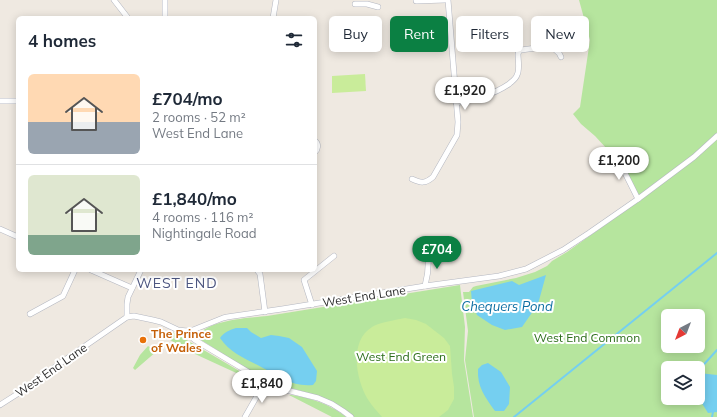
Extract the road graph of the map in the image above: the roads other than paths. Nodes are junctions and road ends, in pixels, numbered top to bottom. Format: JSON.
{"nodes":[{"id":1,"x":114,"y":0,"type":"edge"},
{"id":2,"x":165,"y":0,"type":"edge"},
{"id":3,"x":276,"y":0,"type":"edge"},
{"id":4,"x":445,"y":0,"type":"edge"},
{"id":5,"x":448,"y":0,"type":"edge"},
{"id":6,"x":416,"y":1,"type":"dead end"},
{"id":7,"x":368,"y":2,"type":"edge"},
{"id":8,"x":355,"y":4,"type":"dead end"},
{"id":9,"x":378,"y":7,"type":"dead end"},
{"id":10,"x":126,"y":16,"type":"edge"},
{"id":11,"x":165,"y":16,"type":"edge"},
{"id":12,"x":273,"y":16,"type":"edge"},
{"id":13,"x":561,"y":56,"type":"dead end"},
{"id":14,"x":0,"y":101,"type":"edge"},
{"id":15,"x":16,"y":101,"type":"edge"},
{"id":16,"x":456,"y":103,"type":"junction"},
{"id":17,"x":717,"y":136,"type":"edge"},
{"id":18,"x":611,"y":156,"type":"dead end"},
{"id":19,"x":412,"y":180,"type":"dead end"},
{"id":20,"x":638,"y":199,"type":"junction"},
{"id":21,"x":0,"y":229,"type":"edge"},
{"id":22,"x":16,"y":236,"type":"edge"},
{"id":23,"x":428,"y":253,"type":"dead end"},
{"id":24,"x":334,"y":256,"type":"dead end"},
{"id":25,"x":317,"y":270,"type":"edge"},
{"id":26,"x":74,"y":272,"type":"edge"},
{"id":27,"x":96,"y":272,"type":"edge"},
{"id":28,"x":140,"y":272,"type":"edge"},
{"id":29,"x":258,"y":272,"type":"edge"},
{"id":30,"x":314,"y":272,"type":"edge"},
{"id":31,"x":425,"y":286,"type":"junction"},
{"id":32,"x":132,"y":288,"type":"junction"},
{"id":33,"x":312,"y":305,"type":"junction"},
{"id":34,"x":265,"y":312,"type":"junction"},
{"id":35,"x":30,"y":314,"type":"dead end"},
{"id":36,"x":127,"y":317,"type":"junction"},
{"id":37,"x":186,"y":331,"type":"junction"},
{"id":38,"x":265,"y":382,"type":"junction"},
{"id":39,"x":0,"y":405,"type":"edge"},
{"id":40,"x":344,"y":411,"type":"junction"},
{"id":41,"x":245,"y":417,"type":"edge"},
{"id":42,"x":340,"y":417,"type":"edge"},
{"id":43,"x":351,"y":417,"type":"edge"}],
"edges":[{"from":1,"to":10,"type":"street"},
{"from":2,"to":11,"type":"street"},
{"from":3,"to":12,"type":"street"},
{"from":4,"to":6,"type":"street"},
{"from":5,"to":16,"type":"street"},
{"from":7,"to":8,"type":"street"},
{"from":7,"to":9,"type":"street"},
{"from":13,"to":16,"type":"street"},
{"from":14,"to":15,"type":"street"},
{"from":16,"to":19,"type":"street"},
{"from":17,"to":20,"type":"street","name":"West End Lane"},
{"from":18,"to":20,"type":"street"},
{"from":20,"to":31,"type":"street","name":"West End Lane"},
{"from":21,"to":22,"type":"street"},
{"from":23,"to":31,"type":"street"},
{"from":24,"to":25,"type":"street"},
{"from":26,"to":35,"type":"street"},
{"from":27,"to":32,"type":"street"},
{"from":28,"to":32,"type":"street"},
{"from":29,"to":34,"type":"street"},
{"from":30,"to":33,"type":"street"},
{"from":31,"to":33,"type":"street","name":"West End Lane"},
{"from":32,"to":36,"type":"street"},
{"from":33,"to":34,"type":"street","name":"West End Lane"},
{"from":34,"to":37,"type":"street","name":"West End Lane"},
{"from":36,"to":37,"type":"street"},
{"from":36,"to":39,"type":"street","name":"West End Lane"},
{"from":37,"to":38,"type":"street"},
{"from":38,"to":40,"type":"street"},
{"from":38,"to":41,"type":"street"},
{"from":40,"to":42,"type":"street"},
{"from":40,"to":43,"type":"street"}]}
